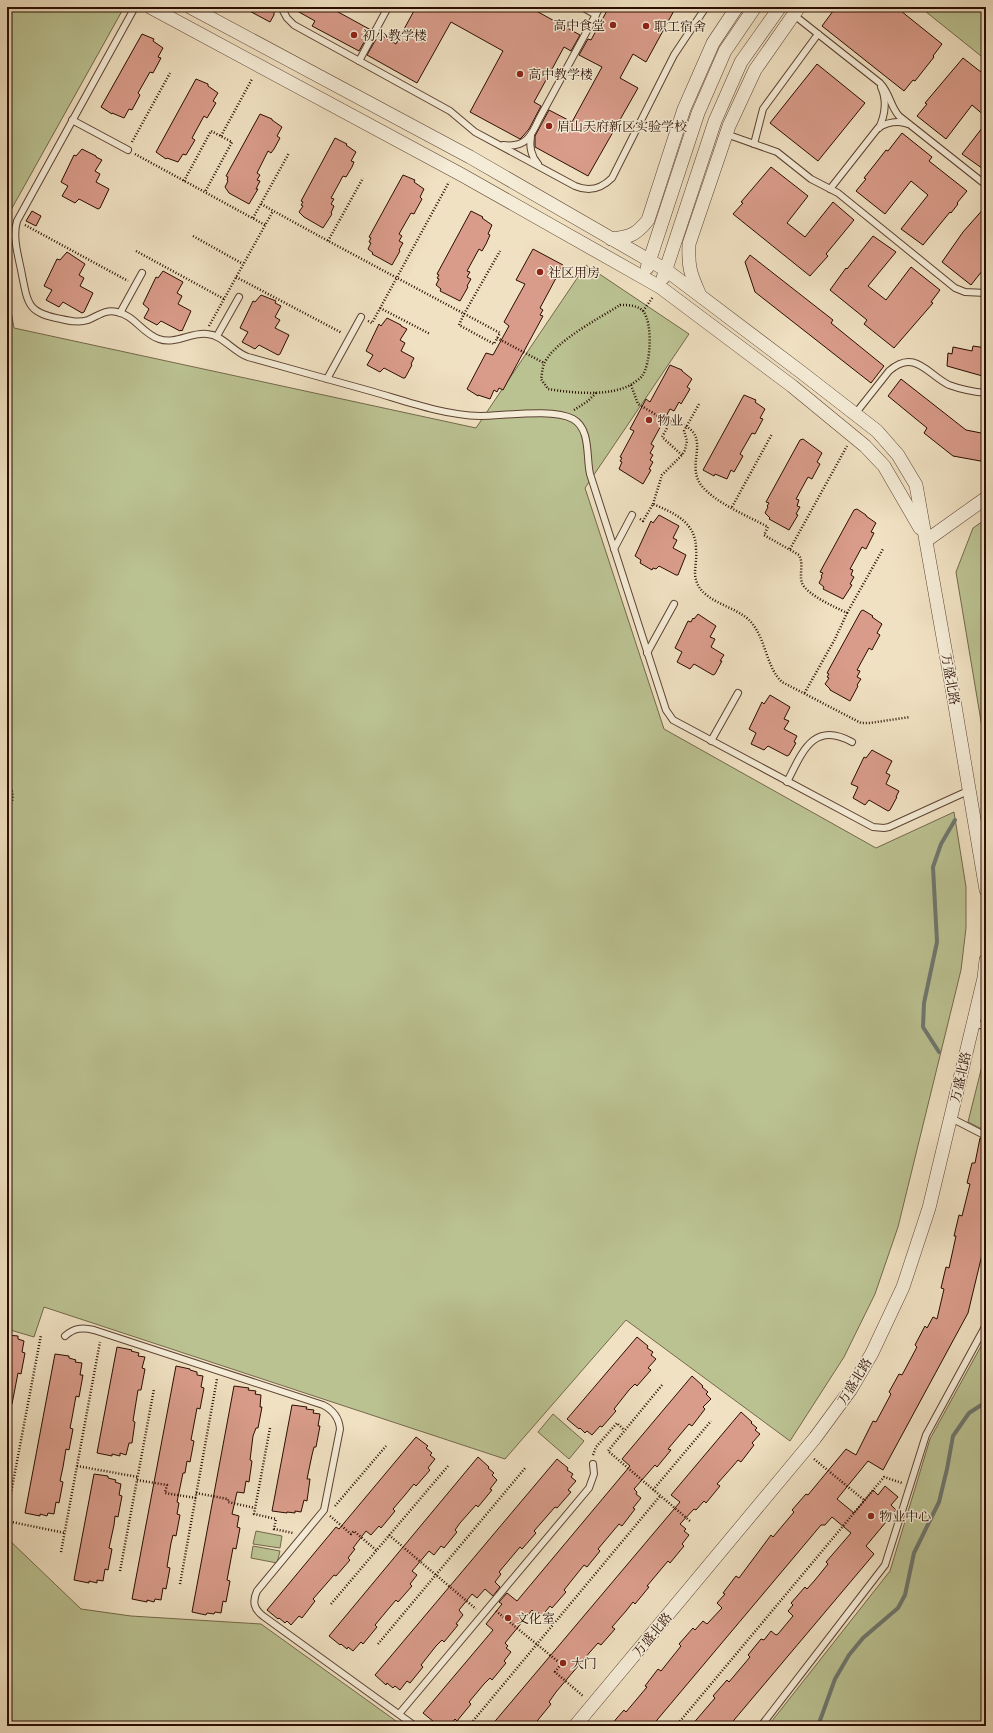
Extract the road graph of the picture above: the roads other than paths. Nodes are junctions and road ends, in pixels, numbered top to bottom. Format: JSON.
{"nodes":[{"id":1,"x":135,"y":7,"type":"edge"},
{"id":2,"x":150,"y":7,"type":"edge"},
{"id":3,"x":190,"y":7,"type":"edge"},
{"id":4,"x":282,"y":7,"type":"edge"},
{"id":5,"x":582,"y":7,"type":"edge"},
{"id":6,"x":600,"y":7,"type":"edge"},
{"id":7,"x":706,"y":7,"type":"edge"},
{"id":8,"x":737,"y":7,"type":"edge"},
{"id":9,"x":755,"y":7,"type":"edge"},
{"id":10,"x":780,"y":7,"type":"edge"},
{"id":11,"x":387,"y":9,"type":"dead end"},
{"id":12,"x":796,"y":11,"type":"edge"},
{"id":13,"x":596,"y":15,"type":"junction"},
{"id":14,"x":818,"y":34,"type":"junction"},
{"id":15,"x":359,"y":61,"type":"junction"},
{"id":16,"x":880,"y":83,"type":"junction"},
{"id":17,"x":684,"y":109,"type":"junction"},
{"id":18,"x":72,"y":120,"type":"junction"},
{"id":19,"x":909,"y":124,"type":"junction"},
{"id":20,"x":878,"y":128,"type":"junction"},
{"id":21,"x":728,"y":130,"type":"junction"},
{"id":22,"x":531,"y":136,"type":"junction"},
{"id":23,"x":499,"y":144,"type":"junction"},
{"id":24,"x":754,"y":144,"type":"junction"},
{"id":25,"x":128,"y":150,"type":"road end"},
{"id":26,"x":541,"y":167,"type":"junction"},
{"id":27,"x":676,"y":179,"type":"junction"},
{"id":28,"x":693,"y":184,"type":"junction"},
{"id":29,"x":986,"y":185,"type":"edge"},
{"id":30,"x":830,"y":189,"type":"junction"},
{"id":31,"x":611,"y":239,"type":"junction"},
{"id":32,"x":650,"y":261,"type":"junction"},
{"id":33,"x":666,"y":270,"type":"junction"},
{"id":34,"x":142,"y":273,"type":"dead end"},
{"id":35,"x":644,"y":279,"type":"junction"},
{"id":36,"x":660,"y":287,"type":"junction"},
{"id":37,"x":986,"y":293,"type":"edge"},
{"id":38,"x":700,"y":295,"type":"junction"},
{"id":39,"x":239,"y":297,"type":"dead end"},
{"id":40,"x":120,"y":313,"type":"junction"},
{"id":41,"x":361,"y":317,"type":"road end"},
{"id":42,"x":217,"y":336,"type":"junction"},
{"id":43,"x":327,"y":379,"type":"junction"},
{"id":44,"x":986,"y":393,"type":"edge"},
{"id":45,"x":855,"y":414,"type":"junction"},
{"id":46,"x":986,"y":498,"type":"edge"},
{"id":47,"x":632,"y":515,"type":"road end"},
{"id":48,"x":927,"y":540,"type":"junction"},
{"id":49,"x":614,"y":549,"type":"junction"},
{"id":50,"x":674,"y":604,"type":"dead end"},
{"id":51,"x":647,"y":653,"type":"junction"},
{"id":52,"x":738,"y":693,"type":"dead end"},
{"id":53,"x":711,"y":741,"type":"junction"},
{"id":54,"x":852,"y":742,"type":"dead end"},
{"id":55,"x":787,"y":782,"type":"junction"},
{"id":56,"x":970,"y":790,"type":"junction"},
{"id":57,"x":986,"y":889,"type":"edge"},
{"id":58,"x":986,"y":960,"type":"edge"},
{"id":59,"x":973,"y":1024,"type":"junction"},
{"id":60,"x":986,"y":1026,"type":"edge"},
{"id":61,"x":951,"y":1118,"type":"junction"},
{"id":62,"x":986,"y":1136,"type":"edge"},
{"id":63,"x":986,"y":1325,"type":"edge"},
{"id":64,"x":65,"y":1336,"type":"dead end"},
{"id":65,"x":593,"y":1464,"type":"road end"},
{"id":66,"x":399,"y":1714,"type":"junction"},
{"id":67,"x":415,"y":1726,"type":"edge"},
{"id":68,"x":575,"y":1726,"type":"edge"},
{"id":69,"x":761,"y":1726,"type":"edge"}],
"edges":[{"from":1,"to":18,"type":"lane"},
{"from":2,"to":35,"type":"street"},
{"from":3,"to":31,"type":"street","name":"万盛北路"},
{"from":4,"to":15,"type":"lane"},
{"from":5,"to":13,"type":"lane"},
{"from":6,"to":13,"type":"lane"},
{"from":7,"to":26,"type":"lane"},
{"from":8,"to":17,"type":"street"},
{"from":9,"to":27,"type":"street"},
{"from":10,"to":28,"type":"street"},
{"from":11,"to":15,"type":"lane"},
{"from":12,"to":14,"type":"lane"},
{"from":12,"to":21,"type":"street"},
{"from":13,"to":22,"type":"lane"},
{"from":14,"to":16,"type":"lane"},
{"from":14,"to":24,"type":"lane"},
{"from":15,"to":23,"type":"lane"},
{"from":16,"to":19,"type":"lane"},
{"from":16,"to":20,"type":"lane"},
{"from":17,"to":27,"type":"street"},
{"from":17,"to":31,"type":"street"},
{"from":18,"to":25,"type":"lane"},
{"from":18,"to":40,"type":"lane"},
{"from":19,"to":20,"type":"lane"},
{"from":19,"to":29,"type":"lane"},
{"from":20,"to":30,"type":"lane"},
{"from":21,"to":24,"type":"lane"},
{"from":21,"to":28,"type":"street"},
{"from":21,"to":38,"type":"street"},
{"from":22,"to":23,"type":"lane"},
{"from":22,"to":26,"type":"lane"},
{"from":23,"to":26,"type":"lane"},
{"from":24,"to":30,"type":"lane"},
{"from":27,"to":32,"type":"street"},
{"from":28,"to":33,"type":"street"},
{"from":30,"to":37,"type":"lane"},
{"from":31,"to":32,"type":"street","name":"万盛北路"},
{"from":32,"to":33,"type":"street","name":"万盛北路"},
{"from":32,"to":35,"type":"street"},
{"from":33,"to":36,"type":"street"},
{"from":33,"to":38,"type":"street","name":"万盛北路"},
{"from":34,"to":40,"type":"lane"},
{"from":35,"to":36,"type":"street"},
{"from":36,"to":48,"type":"street"},
{"from":38,"to":45,"type":"street","name":"万盛北路"},
{"from":39,"to":42,"type":"lane"},
{"from":40,"to":42,"type":"lane"},
{"from":41,"to":43,"type":"lane"},
{"from":42,"to":43,"type":"lane"},
{"from":43,"to":49,"type":"lane"},
{"from":44,"to":45,"type":"lane"},
{"from":45,"to":48,"type":"street","name":"万盛北路"},
{"from":46,"to":48,"type":"street"},
{"from":47,"to":49,"type":"lane"},
{"from":48,"to":56,"type":"street","name":"万盛北路"},
{"from":49,"to":51,"type":"lane"},
{"from":50,"to":51,"type":"lane"},
{"from":51,"to":53,"type":"lane"},
{"from":52,"to":53,"type":"lane"},
{"from":53,"to":55,"type":"lane"},
{"from":54,"to":55,"type":"lane"},
{"from":55,"to":56,"type":"lane"},
{"from":56,"to":57,"type":"street","name":"万盛北路"},
{"from":58,"to":59,"type":"street","name":"万盛北路"},
{"from":59,"to":60,"type":"lane"},
{"from":59,"to":61,"type":"street","name":"万盛北路"},
{"from":61,"to":62,"type":"lane"},
{"from":61,"to":68,"type":"street","name":"万盛北路"},
{"from":63,"to":69,"type":"lane"},
{"from":64,"to":66,"type":"lane"},
{"from":65,"to":66,"type":"lane"},
{"from":66,"to":67,"type":"lane"}]}
